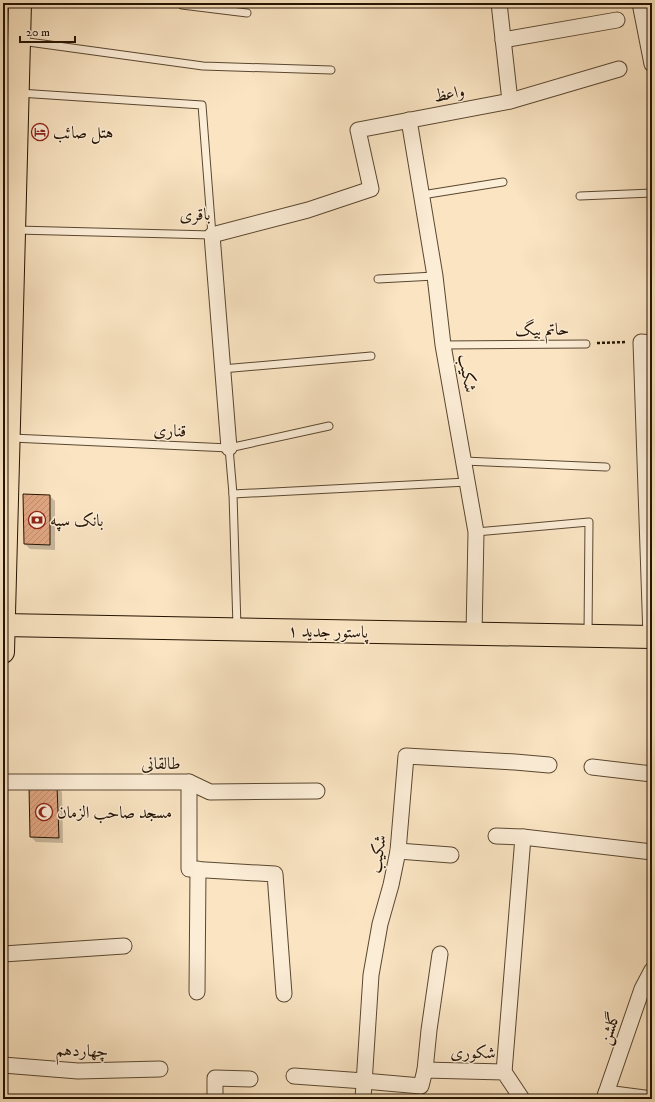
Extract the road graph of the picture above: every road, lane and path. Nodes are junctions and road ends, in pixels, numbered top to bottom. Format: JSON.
{"nodes":[{"id":1,"x":20,"y":3,"type":"edge"},
{"id":2,"x":182,"y":3,"type":"edge"},
{"id":3,"x":499,"y":3,"type":"edge"},
{"id":4,"x":640,"y":3,"type":"edge"},
{"id":5,"x":247,"y":13,"type":"dead end"},
{"id":6,"x":616,"y":20,"type":"dead end"},
{"id":7,"x":19,"y":40,"type":"junction"},
{"id":8,"x":503,"y":40,"type":"junction"},
{"id":9,"x":652,"y":61,"type":"edge"},
{"id":10,"x":619,"y":69,"type":"dead end"},
{"id":11,"x":331,"y":70,"type":"dead end"},
{"id":12,"x":17,"y":92,"type":"junction"},
{"id":13,"x":510,"y":101,"type":"junction"},
{"id":14,"x":409,"y":120,"type":"junction"},
{"id":15,"x":503,"y":182,"type":"dead end"},
{"id":16,"x":371,"y":189,"type":"joint"},
{"id":17,"x":652,"y":192,"type":"edge"},
{"id":18,"x":422,"y":195,"type":"junction"},
{"id":19,"x":580,"y":196,"type":"dead end"},
{"id":20,"x":12,"y":222,"type":"junction"},
{"id":21,"x":212,"y":235,"type":"junction"},
{"id":22,"x":435,"y":276,"type":"junction"},
{"id":23,"x":378,"y":280,"type":"dead end"},
{"id":24,"x":646,"y":342,"type":"edge"},
{"id":25,"x":586,"y":344,"type":"joint"},
{"id":26,"x":443,"y":345,"type":"junction"},
{"id":27,"x":371,"y":356,"type":"dead end"},
{"id":28,"x":222,"y":369,"type":"junction"},
{"id":29,"x":6,"y":383,"type":"edge"},
{"id":30,"x":329,"y":426,"type":"dead end"},
{"id":31,"x":8,"y":438,"type":"junction"},
{"id":32,"x":229,"y":448,"type":"junction"},
{"id":33,"x":464,"y":461,"type":"junction"},
{"id":34,"x":606,"y":467,"type":"dead end"},
{"id":35,"x":467,"y":482,"type":"junction"},
{"id":36,"x":233,"y":494,"type":"junction"},
{"id":37,"x":476,"y":532,"type":"junction"},
{"id":38,"x":3,"y":625,"type":"edge"},
{"id":39,"x":237,"y":630,"type":"junction"},
{"id":40,"x":474,"y":634,"type":"junction"},
{"id":41,"x":588,"y":636,"type":"junction"},
{"id":42,"x":652,"y":637,"type":"edge"},
{"id":43,"x":3,"y":652,"type":"edge"},
{"id":44,"x":549,"y":765,"type":"dead end"},
{"id":45,"x":592,"y":767,"type":"dead end"},
{"id":46,"x":652,"y":774,"type":"edge"},
{"id":47,"x":3,"y":782,"type":"edge"},
{"id":48,"x":189,"y":782,"type":"junction"},
{"id":49,"x":317,"y":791,"type":"dead end"},
{"id":50,"x":496,"y":836,"type":"dead end"},
{"id":51,"x":523,"y":837,"type":"junction"},
{"id":52,"x":398,"y":851,"type":"junction"},
{"id":53,"x":652,"y":852,"type":"edge"},
{"id":54,"x":451,"y":855,"type":"dead end"},
{"id":55,"x":198,"y":869,"type":"junction"},
{"id":56,"x":124,"y":946,"type":"dead end"},
{"id":57,"x":3,"y":954,"type":"edge"},
{"id":58,"x":440,"y":954,"type":"dead end"},
{"id":59,"x":650,"y":978,"type":"edge"},
{"id":60,"x":197,"y":992,"type":"dead end"},
{"id":61,"x":284,"y":994,"type":"dead end"},
{"id":62,"x":3,"y":1065,"type":"edge"},
{"id":63,"x":160,"y":1069,"type":"dead end"},
{"id":64,"x":425,"y":1070,"type":"junction"},
{"id":65,"x":504,"y":1072,"type":"junction"},
{"id":66,"x":294,"y":1076,"type":"dead end"},
{"id":67,"x":250,"y":1079,"type":"dead end"},
{"id":68,"x":364,"y":1081,"type":"junction"},
{"id":69,"x":605,"y":1096,"type":"edge"},
{"id":70,"x":215,"y":1099,"type":"edge"},
{"id":71,"x":363,"y":1099,"type":"edge"},
{"id":72,"x":522,"y":1099,"type":"edge"},
{"id":73,"x":652,"y":1099,"type":"edge"}],
"edges":[{"from":1,"to":7,"type":"main road"},
{"from":2,"to":5,"type":"lane"},
{"from":3,"to":8,"type":"street"},
{"from":4,"to":9,"type":"street"},
{"from":6,"to":8,"type":"street"},
{"from":7,"to":11,"type":"lane"},
{"from":7,"to":12,"type":"main road"},
{"from":8,"to":13,"type":"street"},
{"from":10,"to":13,"type":"street","name":"واعظ"},
{"from":12,"to":20,"type":"main road"},
{"from":12,"to":21,"type":"lane"},
{"from":13,"to":14,"type":"street","name":"واعظ"},
{"from":14,"to":16,"type":"street","name":"واعظ"},
{"from":14,"to":18,"type":"street","name":"شکیب"},
{"from":15,"to":18,"type":"lane"},
{"from":16,"to":21,"type":"street","name":"باقری"},
{"from":17,"to":19,"type":"lane"},
{"from":18,"to":22,"type":"street","name":"شکیب"},
{"from":20,"to":21,"type":"lane","name":"باقری"},
{"from":20,"to":29,"type":"main road"},
{"from":21,"to":28,"type":"street"},
{"from":22,"to":23,"type":"lane"},
{"from":22,"to":26,"type":"street","name":"شکیب"},
{"from":24,"to":25,"type":"path","name":"حاتم بیگ"},
{"from":24,"to":42,"type":"street"},
{"from":25,"to":26,"type":"lane","name":"حاتم بیگ"},
{"from":26,"to":33,"type":"street","name":"شکیب"},
{"from":27,"to":28,"type":"lane"},
{"from":28,"to":32,"type":"street"},
{"from":29,"to":31,"type":"main road"},
{"from":30,"to":32,"type":"lane","name":"قناری"},
{"from":31,"to":32,"type":"lane","name":"قناری"},
{"from":31,"to":38,"type":"main road"},
{"from":32,"to":36,"type":"lane"},
{"from":33,"to":34,"type":"lane"},
{"from":33,"to":35,"type":"street","name":"شکیب"},
{"from":35,"to":36,"type":"lane"},
{"from":35,"to":37,"type":"street","name":"شکیب"},
{"from":36,"to":39,"type":"lane"},
{"from":37,"to":40,"type":"street","name":"شکیب"},
{"from":37,"to":41,"type":"lane"},
{"from":38,"to":39,"type":"main road","name":"پاستور جدید ۱"},
{"from":38,"to":43,"type":"main road"},
{"from":39,"to":40,"type":"main road","name":"پاستور جدید ۱"},
{"from":40,"to":41,"type":"main road","name":"پاستور جدید ۱"},
{"from":41,"to":42,"type":"main road","name":"پاستور جدید ۱"},
{"from":44,"to":52,"type":"street","name":"شکیب"},
{"from":45,"to":46,"type":"street"},
{"from":47,"to":48,"type":"street","name":"طالقانی"},
{"from":48,"to":49,"type":"street","name":"طالقانی"},
{"from":48,"to":55,"type":"street"},
{"from":50,"to":51,"type":"street"},
{"from":51,"to":53,"type":"street"},
{"from":51,"to":65,"type":"street"},
{"from":52,"to":54,"type":"street"},
{"from":52,"to":68,"type":"street","name":"شکیب"},
{"from":55,"to":60,"type":"street"},
{"from":55,"to":61,"type":"street"},
{"from":56,"to":57,"type":"street"},
{"from":58,"to":64,"type":"street"},
{"from":59,"to":69,"type":"street","name":"گلشن"},
{"from":62,"to":63,"type":"street","name":"چهاردهم"},
{"from":64,"to":65,"type":"street","name":"شکوری"},
{"from":64,"to":68,"type":"street"},
{"from":65,"to":72,"type":"street","name":"شکوری"},
{"from":66,"to":68,"type":"street"},
{"from":67,"to":70,"type":"street"},
{"from":68,"to":71,"type":"street","name":"شکیب"},
{"from":69,"to":73,"type":"street"}]}
